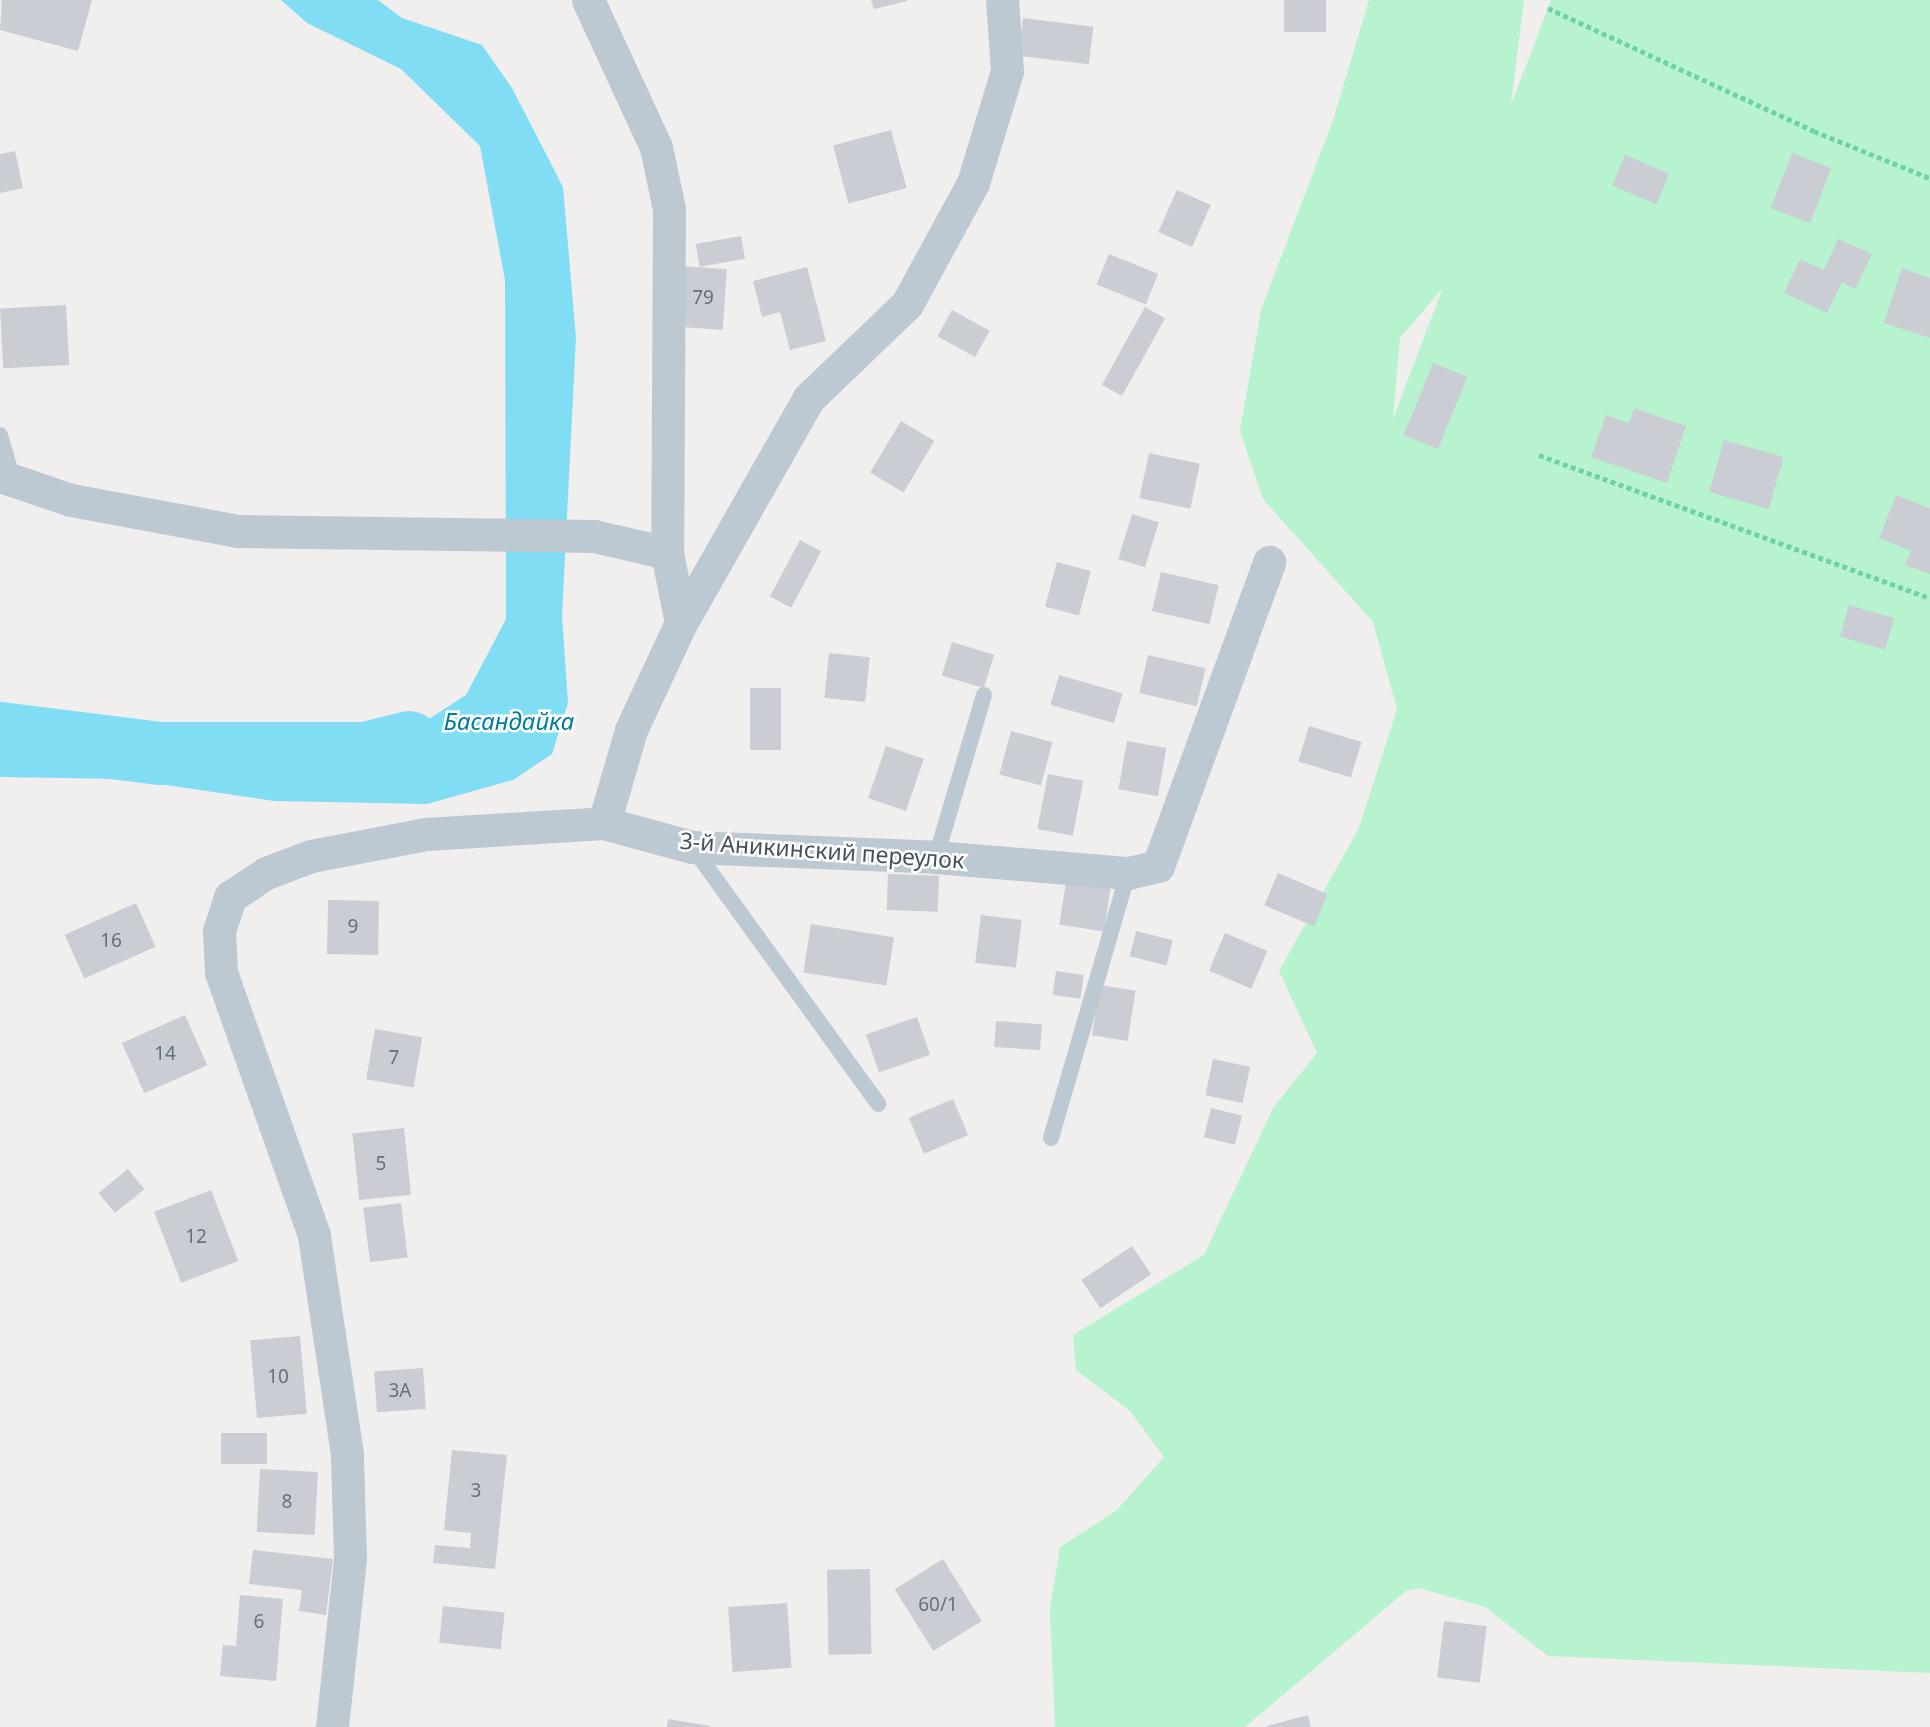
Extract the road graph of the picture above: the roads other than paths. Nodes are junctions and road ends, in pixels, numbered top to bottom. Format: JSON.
{"nodes":[{"id":1,"x":588,"y":0,"type":"edge"},
{"id":2,"x":1002,"y":0,"type":"edge"},
{"id":3,"x":0,"y":435,"type":"edge"},
{"id":4,"x":6,"y":478,"type":"edge"},
{"id":5,"x":667,"y":553,"type":"junction"},
{"id":6,"x":1269,"y":562,"type":"dead end"},
{"id":7,"x":681,"y":623,"type":"junction"},
{"id":8,"x":984,"y":695,"type":"dead end"},
{"id":9,"x":604,"y":823,"type":"junction"},
{"id":10,"x":692,"y":847,"type":"junction"},
{"id":11,"x":936,"y":857,"type":"junction"},
{"id":12,"x":1128,"y":873,"type":"junction"},
{"id":13,"x":878,"y":1104,"type":"dead end"},
{"id":14,"x":1051,"y":1138,"type":"dead end"},
{"id":15,"x":332,"y":1727,"type":"edge"}],
"edges":[{"from":1,"to":5,"type":"street"},
{"from":2,"to":7,"type":"street"},
{"from":3,"to":4,"type":"lane"},
{"from":4,"to":5,"type":"street"},
{"from":5,"to":7,"type":"street"},
{"from":6,"to":12,"type":"street","name":"3-й Аникинский переулок"},
{"from":7,"to":9,"type":"street"},
{"from":8,"to":11,"type":"lane"},
{"from":9,"to":10,"type":"street","name":"3-й Аникинский переулок"},
{"from":9,"to":15,"type":"street","name":"3-й Аникинский переулок"},
{"from":10,"to":11,"type":"street","name":"3-й Аникинский переулок"},
{"from":10,"to":13,"type":"lane"},
{"from":11,"to":12,"type":"street","name":"3-й Аникинский переулок"},
{"from":12,"to":14,"type":"lane"}]}
